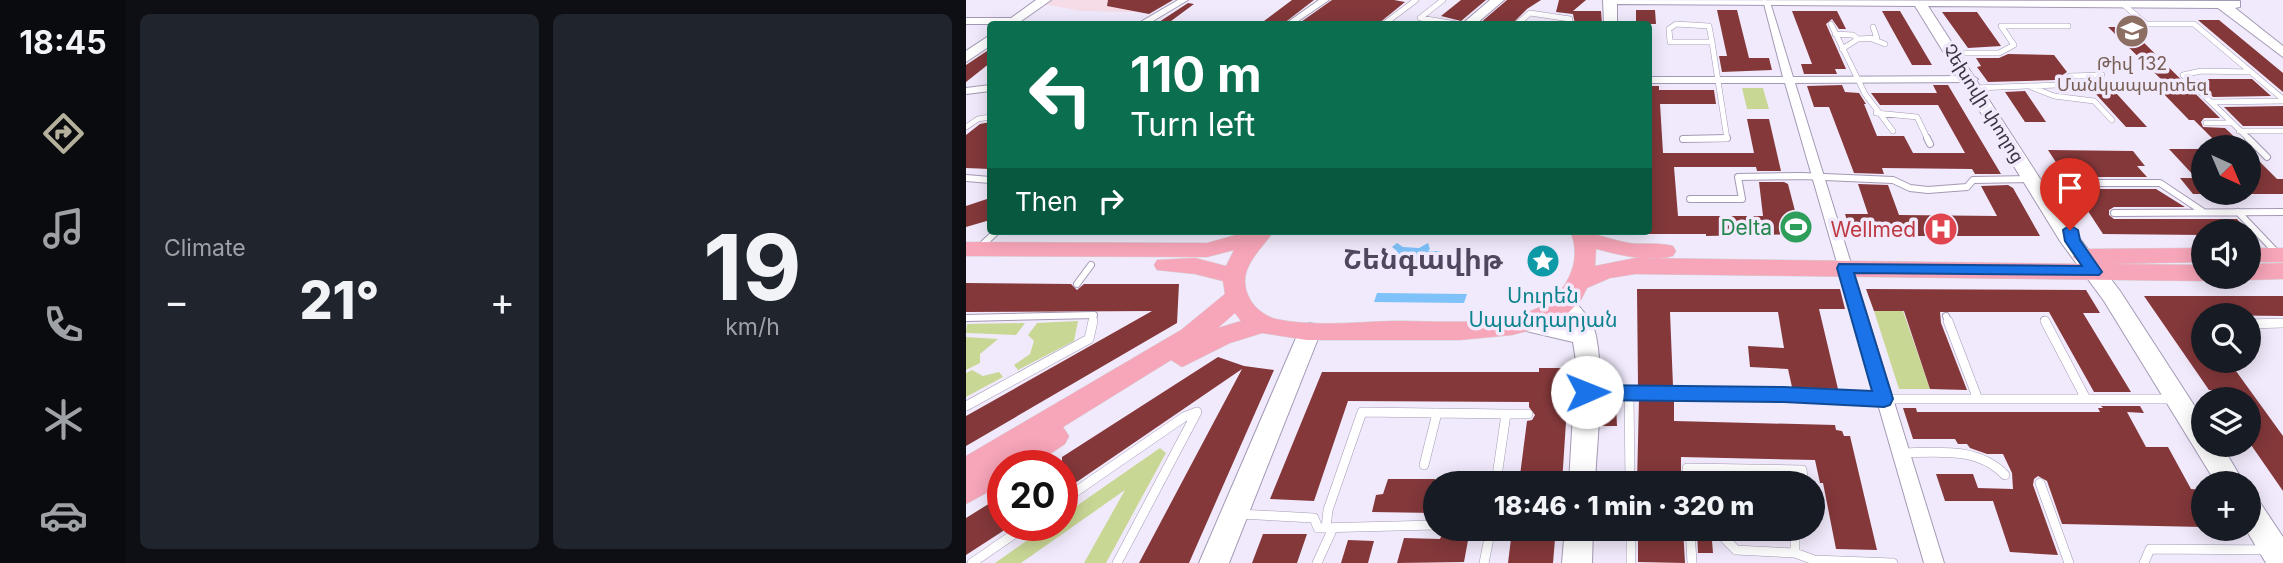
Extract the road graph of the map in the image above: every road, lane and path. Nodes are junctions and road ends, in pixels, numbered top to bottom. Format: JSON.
{"nodes":[{"id":1,"x":1045,"y":0,"type":"edge"},
{"id":2,"x":1184,"y":0,"type":"edge"},
{"id":3,"x":1325,"y":0,"type":"edge"},
{"id":4,"x":1416,"y":0,"type":"edge"},
{"id":5,"x":1443,"y":0,"type":"edge"},
{"id":6,"x":1498,"y":0,"type":"edge"},
{"id":7,"x":1610,"y":0,"type":"edge"},
{"id":8,"x":1626,"y":1,"type":"edge"},
{"id":9,"x":1766,"y":1,"type":"edge"},
{"id":10,"x":1814,"y":1,"type":"edge"},
{"id":11,"x":1921,"y":1,"type":"edge"},
{"id":12,"x":2034,"y":2,"type":"edge"},
{"id":13,"x":2226,"y":2,"type":"edge"},
{"id":14,"x":2123,"y":4,"type":"junction"},
{"id":15,"x":1420,"y":18,"type":"junction"},
{"id":16,"x":966,"y":21,"type":"edge"},
{"id":17,"x":1014,"y":21,"type":"edge"},
{"id":18,"x":1147,"y":21,"type":"edge"},
{"id":19,"x":1294,"y":21,"type":"edge"},
{"id":20,"x":1388,"y":21,"type":"edge"},
{"id":21,"x":1416,"y":21,"type":"edge"},
{"id":22,"x":1438,"y":21,"type":"edge"},
{"id":23,"x":1472,"y":21,"type":"edge"},
{"id":24,"x":1521,"y":21,"type":"edge"},
{"id":25,"x":1570,"y":21,"type":"edge"},
{"id":26,"x":1609,"y":21,"type":"edge"},
{"id":27,"x":987,"y":22,"type":"edge"},
{"id":28,"x":1831,"y":24,"type":"dead end"},
{"id":29,"x":2068,"y":26,"type":"dead end"},
{"id":30,"x":1873,"y":27,"type":"dead end"},
{"id":31,"x":1835,"y":34,"type":"junction"},
{"id":32,"x":1871,"y":38,"type":"junction"},
{"id":33,"x":1858,"y":39,"type":"junction"},
{"id":34,"x":987,"y":41,"type":"edge"},
{"id":35,"x":2283,"y":41,"type":"edge"},
{"id":36,"x":1712,"y":42,"type":"junction"},
{"id":37,"x":1885,"y":44,"type":"dead end"},
{"id":38,"x":1842,"y":49,"type":"junction"},
{"id":39,"x":1954,"y":53,"type":"junction"},
{"id":40,"x":2283,"y":53,"type":"edge"},
{"id":41,"x":966,"y":58,"type":"edge"},
{"id":42,"x":2251,"y":72,"type":"junction"},
{"id":43,"x":2102,"y":75,"type":"dead end"},
{"id":44,"x":1652,"y":80,"type":"edge"},
{"id":45,"x":1718,"y":80,"type":"junction"},
{"id":46,"x":1789,"y":80,"type":"junction"},
{"id":47,"x":1854,"y":80,"type":"junction"},
{"id":48,"x":1974,"y":83,"type":"junction"},
{"id":49,"x":2031,"y":86,"type":"junction"},
{"id":50,"x":987,"y":88,"type":"edge"},
{"id":51,"x":966,"y":91,"type":"edge"},
{"id":52,"x":2283,"y":100,"type":"edge"},
{"id":53,"x":2211,"y":102,"type":"junction"},
{"id":54,"x":1875,"y":113,"type":"junction"},
{"id":55,"x":987,"y":118,"type":"edge"},
{"id":56,"x":2112,"y":120,"type":"dead end"},
{"id":57,"x":2206,"y":123,"type":"dead end"},
{"id":58,"x":2232,"y":124,"type":"junction"},
{"id":59,"x":966,"y":127,"type":"edge"},
{"id":60,"x":1893,"y":131,"type":"dead end"},
{"id":61,"x":2239,"y":131,"type":"junction"},
{"id":62,"x":2283,"y":131,"type":"edge"},
{"id":63,"x":1683,"y":139,"type":"dead end"},
{"id":64,"x":1930,"y":144,"type":"dead end"},
{"id":65,"x":2267,"y":157,"type":"dead end"},
{"id":66,"x":1816,"y":176,"type":"junction"},
{"id":67,"x":966,"y":178,"type":"edge"},
{"id":68,"x":987,"y":180,"type":"edge"},
{"id":69,"x":2035,"y":181,"type":"junction"},
{"id":70,"x":1690,"y":200,"type":"dead end"},
{"id":71,"x":2202,"y":211,"type":"junction"},
{"id":72,"x":2238,"y":212,"type":"junction"},
{"id":73,"x":2283,"y":212,"type":"edge"},
{"id":74,"x":2114,"y":213,"type":"dead end"},
{"id":75,"x":992,"y":235,"type":"edge"},
{"id":76,"x":1255,"y":235,"type":"edge"},
{"id":77,"x":1257,"y":235,"type":"edge"},
{"id":78,"x":1582,"y":235,"type":"edge"},
{"id":79,"x":970,"y":254,"type":"edge"},
{"id":80,"x":2083,"y":256,"type":"junction"},
{"id":81,"x":2191,"y":256,"type":"edge"},
{"id":82,"x":1843,"y":260,"type":"junction"},
{"id":83,"x":2261,"y":260,"type":"edge"},
{"id":84,"x":1091,"y":265,"type":"junction"},
{"id":85,"x":2282,"y":266,"type":"edge"},
{"id":86,"x":2261,"y":270,"type":"edge"},
{"id":87,"x":2191,"y":273,"type":"edge"},
{"id":88,"x":1581,"y":282,"type":"junction"},
{"id":89,"x":1077,"y":284,"type":"dead end"},
{"id":90,"x":1235,"y":286,"type":"junction"},
{"id":91,"x":1563,"y":303,"type":"junction"},
{"id":92,"x":1946,"y":316,"type":"dead end"},
{"id":93,"x":966,"y":318,"type":"edge"},
{"id":94,"x":2044,"y":320,"type":"dead end"},
{"id":95,"x":1526,"y":323,"type":"junction"},
{"id":96,"x":1263,"y":324,"type":"junction"},
{"id":97,"x":2261,"y":324,"type":"edge"},
{"id":98,"x":2282,"y":324,"type":"edge"},
{"id":99,"x":1310,"y":331,"type":"junction"},
{"id":100,"x":1585,"y":336,"type":"junction"},
{"id":101,"x":1629,"y":392,"type":"junction"},
{"id":102,"x":1977,"y":397,"type":"junction"},
{"id":103,"x":2085,"y":397,"type":"junction"},
{"id":104,"x":1884,"y":399,"type":"junction"},
{"id":105,"x":2177,"y":400,"type":"junction"},
{"id":106,"x":966,"y":406,"type":"edge"},
{"id":107,"x":1580,"y":407,"type":"junction"},
{"id":108,"x":1437,"y":413,"type":"junction"},
{"id":109,"x":1506,"y":414,"type":"junction"},
{"id":110,"x":1528,"y":414,"type":"dead end"},
{"id":111,"x":2191,"y":421,"type":"edge"},
{"id":112,"x":1033,"y":450,"type":"edge"},
{"id":113,"x":1899,"y":453,"type":"junction"},
{"id":114,"x":1424,"y":465,"type":"dead end"},
{"id":115,"x":966,"y":471,"type":"edge"},
{"id":116,"x":1498,"y":471,"type":"edge"},
{"id":117,"x":1581,"y":471,"type":"edge"},
{"id":118,"x":1630,"y":471,"type":"edge"},
{"id":119,"x":1687,"y":471,"type":"edge"},
{"id":120,"x":1802,"y":471,"type":"edge"},
{"id":121,"x":2005,"y":475,"type":"dead end"},
{"id":122,"x":987,"y":478,"type":"edge"},
{"id":123,"x":2040,"y":483,"type":"dead end"},
{"id":124,"x":1078,"y":490,"type":"edge"},
{"id":125,"x":966,"y":491,"type":"edge"},
{"id":126,"x":1235,"y":513,"type":"junction"},
{"id":127,"x":1423,"y":525,"type":"edge"},
{"id":128,"x":2261,"y":527,"type":"edge"},
{"id":129,"x":1329,"y":528,"type":"junction"},
{"id":130,"x":1004,"y":541,"type":"edge"},
{"id":131,"x":1488,"y":541,"type":"edge"},
{"id":132,"x":1578,"y":541,"type":"edge"},
{"id":133,"x":1631,"y":541,"type":"edge"},
{"id":134,"x":1691,"y":541,"type":"edge"},
{"id":135,"x":1727,"y":541,"type":"edge"},
{"id":136,"x":1795,"y":541,"type":"edge"},
{"id":137,"x":1795,"y":554,"type":"junction"},
{"id":138,"x":2280,"y":555,"type":"edge"},
{"id":139,"x":1814,"y":562,"type":"edge"},
{"id":140,"x":972,"y":563,"type":"edge"},
{"id":141,"x":1116,"y":563,"type":"edge"},
{"id":142,"x":1214,"y":563,"type":"edge"},
{"id":143,"x":1317,"y":563,"type":"edge"},
{"id":144,"x":1484,"y":563,"type":"edge"},
{"id":145,"x":1577,"y":563,"type":"edge"},
{"id":146,"x":1631,"y":563,"type":"edge"},
{"id":147,"x":1692,"y":563,"type":"edge"},
{"id":148,"x":1893,"y":563,"type":"edge"},
{"id":149,"x":1934,"y":563,"type":"edge"},
{"id":150,"x":2069,"y":563,"type":"edge"},
{"id":151,"x":2144,"y":563,"type":"edge"}],
"edges":[{"from":1,"to":17,"type":"street"},
{"from":2,"to":18,"type":"street"},
{"from":3,"to":19,"type":"street"},
{"from":4,"to":20,"type":"lane"},
{"from":5,"to":15,"type":"lane"},
{"from":6,"to":23,"type":"street"},
{"from":7,"to":8,"type":"street"},
{"from":7,"to":26,"type":"street"},
{"from":8,"to":9,"type":"street"},
{"from":9,"to":10,"type":"street"},
{"from":9,"to":46,"type":"street"},
{"from":10,"to":11,"type":"street"},
{"from":11,"to":12,"type":"street"},
{"from":11,"to":39,"type":"street","name":"Չեխովի փողոց"},
{"from":12,"to":14,"type":"street"},
{"from":13,"to":14,"type":"street"},
{"from":13,"to":35,"type":"street"},
{"from":13,"to":40,"type":"street"},
{"from":14,"to":42,"type":"lane"},
{"from":15,"to":21,"type":"lane"},
{"from":15,"to":22,"type":"lane"},
{"from":16,"to":27,"type":"street"},
{"from":24,"to":25,"type":"lane"},
{"from":28,"to":31,"type":"lane"},
{"from":29,"to":39,"type":"lane"},
{"from":30,"to":32,"type":"lane"},
{"from":31,"to":33,"type":"lane"},
{"from":31,"to":38,"type":"lane"},
{"from":32,"to":33,"type":"lane"},
{"from":32,"to":37,"type":"lane"},
{"from":33,"to":38,"type":"lane"},
{"from":34,"to":41,"type":"street"},
{"from":36,"to":36,"type":"lane"},
{"from":36,"to":45,"type":"lane"},
{"from":38,"to":47,"type":"lane"},
{"from":39,"to":48,"type":"street","name":"Չեխովի փողոց"},
{"from":42,"to":52,"type":"lane"},
{"from":42,"to":53,"type":"lane"},
{"from":43,"to":49,"type":"lane"},
{"from":44,"to":45,"type":"street"},
{"from":45,"to":46,"type":"street"},
{"from":45,"to":63,"type":"lane"},
{"from":46,"to":47,"type":"street"},
{"from":46,"to":66,"type":"street"},
{"from":47,"to":48,"type":"street"},
{"from":47,"to":54,"type":"lane"},
{"from":48,"to":49,"type":"lane"},
{"from":48,"to":69,"type":"street","name":"Չեխովի փողոց"},
{"from":49,"to":56,"type":"lane"},
{"from":50,"to":51,"type":"street"},
{"from":52,"to":53,"type":"lane"},
{"from":53,"to":58,"type":"lane"},
{"from":54,"to":60,"type":"lane"},
{"from":54,"to":64,"type":"lane"},
{"from":55,"to":59,"type":"lane"},
{"from":57,"to":58,"type":"lane"},
{"from":58,"to":61,"type":"lane"},
{"from":61,"to":62,"type":"lane"},
{"from":61,"to":65,"type":"lane"},
{"from":66,"to":69,"type":"lane"},
{"from":66,"to":70,"type":"lane"},
{"from":66,"to":82,"type":"street"},
{"from":67,"to":68,"type":"lane"},
{"from":69,"to":71,"type":"lane"},
{"from":69,"to":80,"type":"street","name":"Չեխովի փողոց"},
{"from":71,"to":72,"type":"lane"},
{"from":71,"to":74,"type":"lane"},
{"from":72,"to":73,"type":"lane"},
{"from":72,"to":85,"type":"lane"},
{"from":75,"to":79,"type":"lane"},
{"from":76,"to":79,"type":"main road"},
{"from":77,"to":90,"type":"main road"},
{"from":78,"to":82,"type":"main road"},
{"from":78,"to":88,"type":"main road"},
{"from":79,"to":84,"type":"main road"},
{"from":80,"to":81,"type":"main road"},
{"from":80,"to":82,"type":"main road"},
{"from":80,"to":87,"type":"main road"},
{"from":80,"to":105,"type":"street","name":"Չեխովի փողոց"},
{"from":82,"to":88,"type":"main road"},
{"from":82,"to":104,"type":"street"},
{"from":83,"to":85,"type":"main road"},
{"from":84,"to":89,"type":"lane"},
{"from":84,"to":90,"type":"main road"},
{"from":85,"to":86,"type":"main road"},
{"from":88,"to":91,"type":"main road"},
{"from":90,"to":96,"type":"main road"},
{"from":90,"to":115,"type":"main road"},
{"from":91,"to":95,"type":"main road"},
{"from":91,"to":100,"type":"street"},
{"from":92,"to":102,"type":"lane"},
{"from":93,"to":106,"type":"lane"},
{"from":94,"to":103,"type":"lane"},
{"from":95,"to":99,"type":"main road"},
{"from":95,"to":100,"type":"street"},
{"from":96,"to":99,"type":"main road"},
{"from":96,"to":112,"type":"main road"},
{"from":97,"to":98,"type":"lane"},
{"from":99,"to":126,"type":"street"},
{"from":100,"to":107,"type":"street"},
{"from":101,"to":104,"type":"lane"},
{"from":101,"to":107,"type":"lane"},
{"from":101,"to":118,"type":"lane"},
{"from":102,"to":103,"type":"lane"},
{"from":102,"to":104,"type":"lane"},
{"from":103,"to":105,"type":"lane"},
{"from":104,"to":113,"type":"street"},
{"from":105,"to":111,"type":"street","name":"Չեխովի փողոց"},
{"from":107,"to":117,"type":"street"},
{"from":108,"to":109,"type":"lane"},
{"from":108,"to":114,"type":"lane"},
{"from":108,"to":129,"type":"lane"},
{"from":109,"to":110,"type":"lane"},
{"from":109,"to":116,"type":"lane"},
{"from":113,"to":121,"type":"lane"},
{"from":113,"to":149,"type":"street"},
{"from":119,"to":120,"type":"lane"},
{"from":122,"to":125,"type":"main road"},
{"from":123,"to":150,"type":"lane"},
{"from":124,"to":141,"type":"lane"},
{"from":126,"to":129,"type":"lane"},
{"from":126,"to":142,"type":"street"},
{"from":127,"to":129,"type":"lane"},
{"from":128,"to":138,"type":"street"},
{"from":129,"to":143,"type":"lane"},
{"from":130,"to":140,"type":"lane"},
{"from":131,"to":144,"type":"lane"},
{"from":132,"to":145,"type":"street"},
{"from":133,"to":146,"type":"lane"},
{"from":134,"to":147,"type":"lane"},
{"from":135,"to":137,"type":"lane"},
{"from":136,"to":137,"type":"lane"},
{"from":137,"to":139,"type":"lane"},
{"from":138,"to":151,"type":"lane"},
{"from":139,"to":148,"type":"lane"}]}
